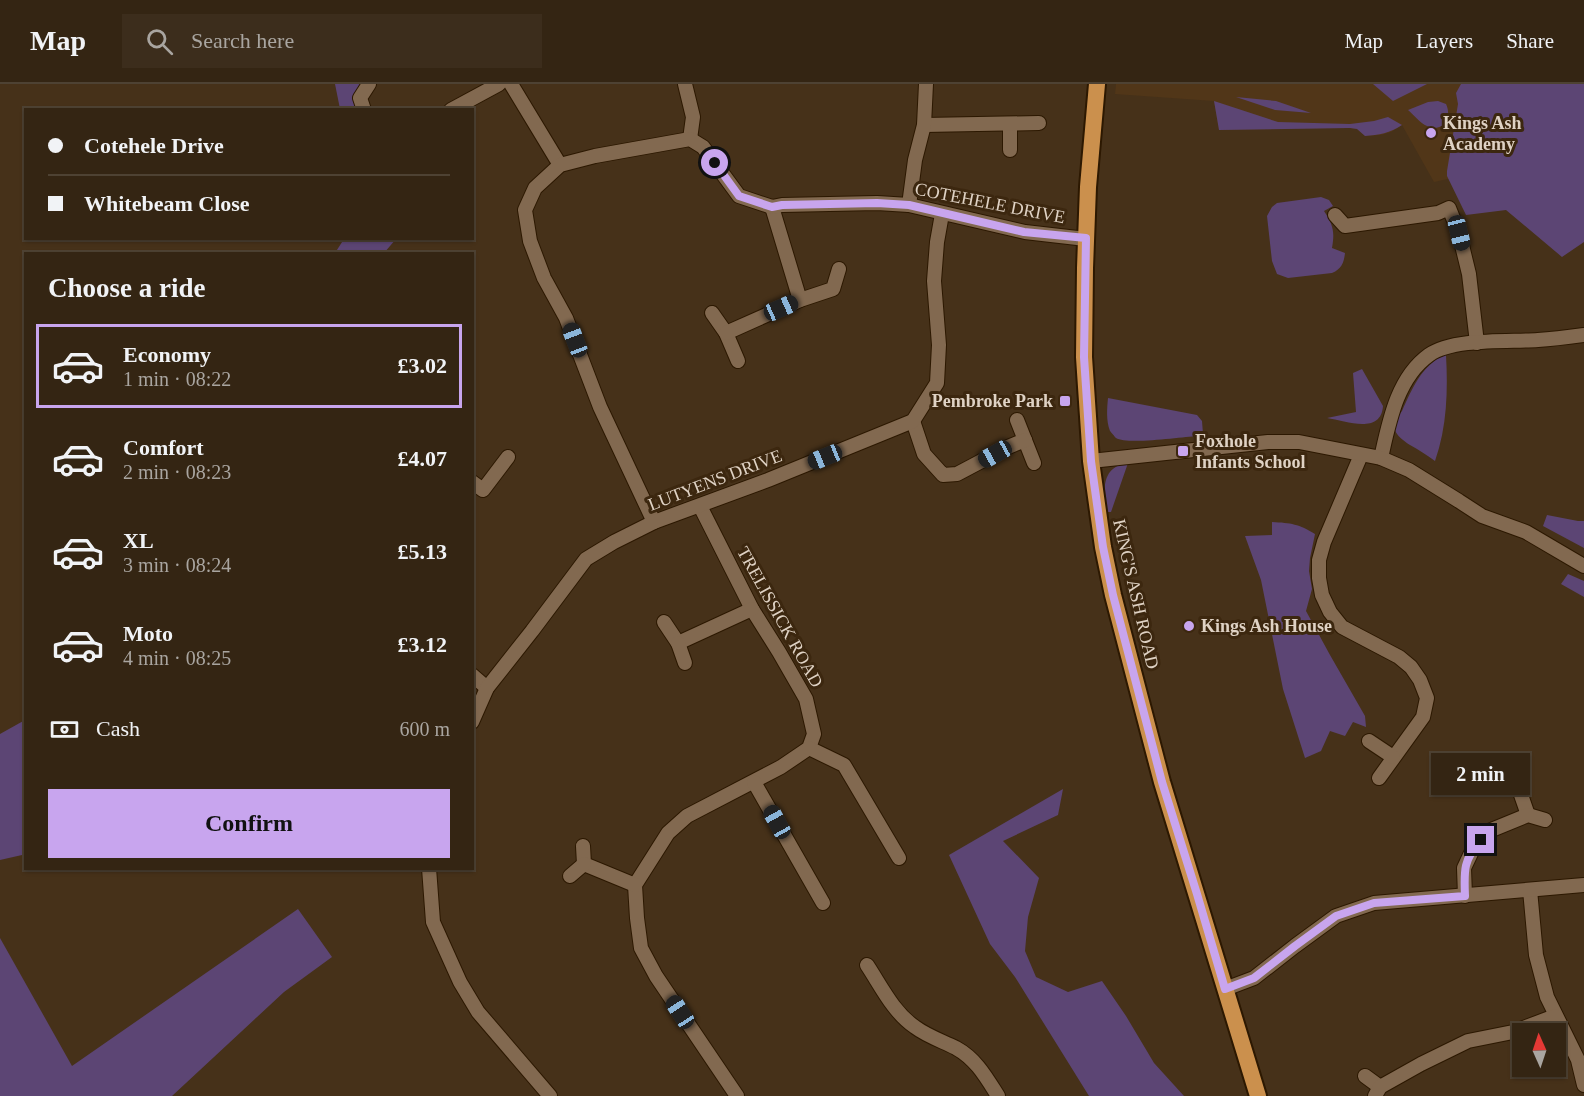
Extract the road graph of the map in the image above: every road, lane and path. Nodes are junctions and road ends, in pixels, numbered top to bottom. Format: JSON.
{"nodes":[{"id":1,"x":369,"y":84,"type":"edge"},
{"id":2,"x":499,"y":84,"type":"edge"},
{"id":3,"x":511,"y":84,"type":"edge"},
{"id":4,"x":685,"y":84,"type":"edge"},
{"id":5,"x":926,"y":84,"type":"edge"},
{"id":6,"x":1097,"y":84,"type":"edge"},
{"id":7,"x":363,"y":108,"type":"edge"},
{"id":8,"x":455,"y":108,"type":"edge"},
{"id":9,"x":1039,"y":123,"type":"dead end"},
{"id":10,"x":1010,"y":124,"type":"junction"},
{"id":11,"x":924,"y":125,"type":"junction"},
{"id":12,"x":690,"y":139,"type":"junction"},
{"id":13,"x":1010,"y":150,"type":"dead end"},
{"id":14,"x":560,"y":165,"type":"junction"},
{"id":15,"x":909,"y":205,"type":"junction"},
{"id":16,"x":772,"y":207,"type":"junction"},
{"id":17,"x":942,"y":214,"type":"junction"},
{"id":18,"x":1335,"y":214,"type":"dead end"},
{"id":19,"x":1086,"y":238,"type":"junction"},
{"id":20,"x":839,"y":269,"type":"dead end"},
{"id":21,"x":800,"y":300,"type":"junction"},
{"id":22,"x":712,"y":313,"type":"dead end"},
{"id":23,"x":726,"y":333,"type":"junction"},
{"id":24,"x":1584,"y":335,"type":"edge"},
{"id":25,"x":1477,"y":343,"type":"junction"},
{"id":26,"x":738,"y":361,"type":"dead end"},
{"id":27,"x":1017,"y":420,"type":"dead end"},
{"id":28,"x":913,"y":421,"type":"junction"},
{"id":29,"x":1025,"y":440,"type":"junction"},
{"id":30,"x":1361,"y":455,"type":"junction"},
{"id":31,"x":508,"y":457,"type":"dead end"},
{"id":32,"x":1382,"y":458,"type":"junction"},
{"id":33,"x":1091,"y":461,"type":"junction"},
{"id":34,"x":1034,"y":463,"type":"dead end"},
{"id":35,"x":474,"y":483,"type":"edge"},
{"id":36,"x":700,"y":506,"type":"junction"},
{"id":37,"x":654,"y":522,"type":"junction"},
{"id":38,"x":1584,"y":566,"type":"edge"},
{"id":39,"x":752,"y":609,"type":"junction"},
{"id":40,"x":663,"y":622,"type":"dead end"},
{"id":41,"x":678,"y":644,"type":"junction"},
{"id":42,"x":685,"y":663,"type":"dead end"},
{"id":43,"x":474,"y":677,"type":"edge"},
{"id":44,"x":487,"y":688,"type":"junction"},
{"id":45,"x":474,"y":717,"type":"edge"},
{"id":46,"x":1369,"y":741,"type":"dead end"},
{"id":47,"x":808,"y":748,"type":"junction"},
{"id":48,"x":1393,"y":757,"type":"junction"},
{"id":49,"x":1379,"y":778,"type":"dead end"},
{"id":50,"x":754,"y":782,"type":"junction"},
{"id":51,"x":1520,"y":792,"type":"dead end"},
{"id":52,"x":1528,"y":815,"type":"junction"},
{"id":53,"x":1545,"y":820,"type":"dead end"},
{"id":54,"x":583,"y":846,"type":"dead end"},
{"id":55,"x":899,"y":858,"type":"dead end"},
{"id":56,"x":584,"y":864,"type":"junction"},
{"id":57,"x":429,"y":870,"type":"edge"},
{"id":58,"x":570,"y":876,"type":"dead end"},
{"id":59,"x":635,"y":885,"type":"junction"},
{"id":60,"x":1584,"y":885,"type":"edge"},
{"id":61,"x":1530,"y":890,"type":"junction"},
{"id":62,"x":1465,"y":896,"type":"junction"},
{"id":63,"x":823,"y":903,"type":"dead end"},
{"id":64,"x":867,"y":965,"type":"dead end"},
{"id":65,"x":1225,"y":989,"type":"junction"},
{"id":66,"x":1555,"y":1016,"type":"junction"},
{"id":67,"x":1365,"y":1076,"type":"dead end"},
{"id":68,"x":1584,"y":1086,"type":"edge"},
{"id":69,"x":1378,"y":1092,"type":"edge"},
{"id":70,"x":550,"y":1096,"type":"edge"},
{"id":71,"x":737,"y":1096,"type":"edge"},
{"id":72,"x":998,"y":1096,"type":"edge"},
{"id":73,"x":1258,"y":1096,"type":"edge"}],
"edges":[{"from":1,"to":7,"type":"street"},
{"from":2,"to":8,"type":"street"},
{"from":3,"to":14,"type":"street"},
{"from":4,"to":12,"type":"street"},
{"from":5,"to":11,"type":"street"},
{"from":6,"to":19,"type":"highway","name":"KING'S ASH ROAD"},
{"from":9,"to":10,"type":"street"},
{"from":10,"to":11,"type":"street"},
{"from":10,"to":13,"type":"street"},
{"from":11,"to":15,"type":"street"},
{"from":12,"to":14,"type":"street"},
{"from":12,"to":16,"type":"street","name":"COTEHELE DRIVE"},
{"from":14,"to":37,"type":"street"},
{"from":15,"to":16,"type":"street","name":"COTEHELE DRIVE"},
{"from":15,"to":17,"type":"street","name":"COTEHELE DRIVE"},
{"from":16,"to":21,"type":"street"},
{"from":17,"to":19,"type":"street","name":"COTEHELE DRIVE"},
{"from":17,"to":28,"type":"street"},
{"from":18,"to":25,"type":"street"},
{"from":19,"to":33,"type":"highway","name":"KING'S ASH ROAD"},
{"from":20,"to":21,"type":"street"},
{"from":21,"to":23,"type":"street"},
{"from":22,"to":23,"type":"street"},
{"from":23,"to":26,"type":"street"},
{"from":24,"to":25,"type":"street"},
{"from":25,"to":32,"type":"street"},
{"from":27,"to":29,"type":"street"},
{"from":28,"to":29,"type":"street"},
{"from":28,"to":36,"type":"street","name":"LUTYENS DRIVE"},
{"from":29,"to":34,"type":"street"},
{"from":30,"to":32,"type":"street"},
{"from":30,"to":33,"type":"street"},
{"from":30,"to":48,"type":"street"},
{"from":31,"to":35,"type":"street"},
{"from":32,"to":38,"type":"street"},
{"from":33,"to":65,"type":"highway","name":"KING'S ASH ROAD"},
{"from":36,"to":37,"type":"street","name":"LUTYENS DRIVE"},
{"from":36,"to":39,"type":"street","name":"TRELISSICK ROAD"},
{"from":37,"to":44,"type":"street","name":"LUTYENS DRIVE"},
{"from":39,"to":41,"type":"street"},
{"from":39,"to":47,"type":"street","name":"TRELISSICK ROAD"},
{"from":40,"to":41,"type":"street"},
{"from":41,"to":42,"type":"street"},
{"from":43,"to":44,"type":"street"},
{"from":44,"to":45,"type":"street","name":"LUTYENS DRIVE"},
{"from":46,"to":48,"type":"street"},
{"from":47,"to":50,"type":"street"},
{"from":47,"to":55,"type":"street"},
{"from":48,"to":49,"type":"street"},
{"from":50,"to":59,"type":"street"},
{"from":50,"to":63,"type":"street"},
{"from":51,"to":52,"type":"street"},
{"from":52,"to":53,"type":"street"},
{"from":52,"to":62,"type":"street"},
{"from":54,"to":56,"type":"street"},
{"from":56,"to":58,"type":"street"},
{"from":56,"to":59,"type":"street"},
{"from":57,"to":70,"type":"street"},
{"from":59,"to":71,"type":"street"},
{"from":60,"to":61,"type":"street"},
{"from":61,"to":62,"type":"street"},
{"from":61,"to":66,"type":"street"},
{"from":62,"to":65,"type":"street"},
{"from":64,"to":72,"type":"street"},
{"from":65,"to":73,"type":"highway","name":"KING'S ASH ROAD"},
{"from":66,"to":68,"type":"street"},
{"from":66,"to":69,"type":"street"},
{"from":67,"to":69,"type":"street"}]}
